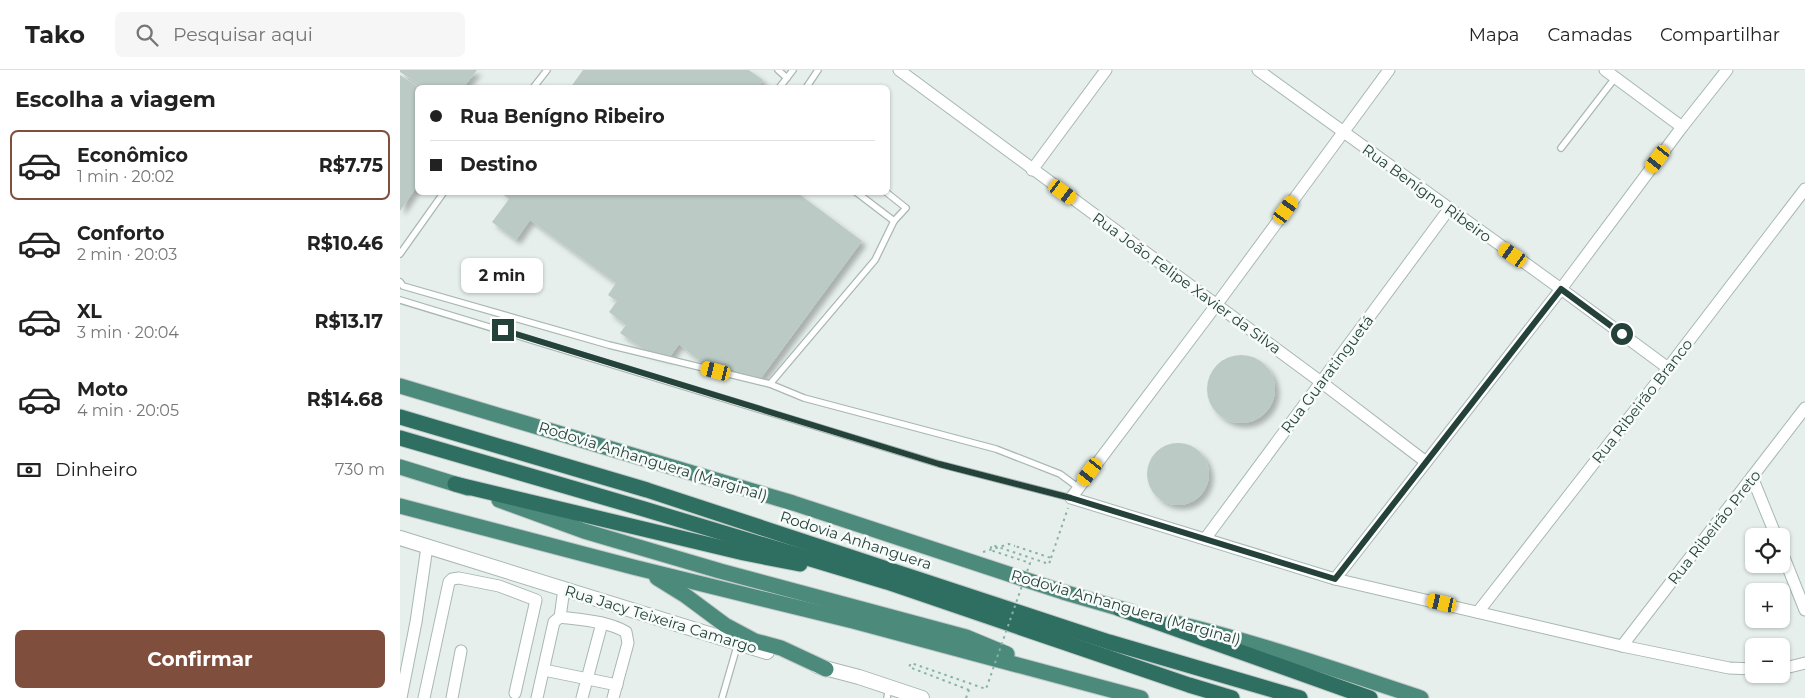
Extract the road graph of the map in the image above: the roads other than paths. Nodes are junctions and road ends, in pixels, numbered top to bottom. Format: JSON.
{"nodes":[{"id":1,"x":547,"y":70,"type":"edge"},
{"id":2,"x":778,"y":70,"type":"edge"},
{"id":3,"x":793,"y":70,"type":"edge"},
{"id":4,"x":818,"y":70,"type":"edge"},
{"id":5,"x":899,"y":70,"type":"edge"},
{"id":6,"x":1106,"y":70,"type":"edge"},
{"id":7,"x":1258,"y":70,"type":"edge"},
{"id":8,"x":1389,"y":70,"type":"edge"},
{"id":9,"x":1605,"y":70,"type":"edge"},
{"id":10,"x":1727,"y":70,"type":"edge"},
{"id":11,"x":787,"y":78,"type":"junction"},
{"id":12,"x":1615,"y":78,"type":"junction"},
{"id":13,"x":535,"y":85,"type":"edge"},
{"id":14,"x":781,"y":85,"type":"edge"},
{"id":15,"x":808,"y":85,"type":"edge"},
{"id":16,"x":1682,"y":127,"type":"junction"},
{"id":17,"x":1342,"y":132,"type":"junction"},
{"id":18,"x":1561,"y":148,"type":"dead end"},
{"id":19,"x":1032,"y":170,"type":"junction"},
{"id":20,"x":1805,"y":189,"type":"edge"},
{"id":21,"x":442,"y":195,"type":"edge"},
{"id":22,"x":860,"y":195,"type":"edge"},
{"id":23,"x":890,"y":195,"type":"edge"},
{"id":24,"x":1449,"y":210,"type":"junction"},
{"id":25,"x":894,"y":221,"type":"junction"},
{"id":26,"x":400,"y":254,"type":"edge"},
{"id":27,"x":400,"y":282,"type":"edge"},
{"id":28,"x":1561,"y":289,"type":"junction"},
{"id":29,"x":400,"y":300,"type":"edge"},
{"id":30,"x":1217,"y":304,"type":"junction"},
{"id":31,"x":1668,"y":368,"type":"junction"},
{"id":32,"x":1321,"y":382,"type":"junction"},
{"id":33,"x":770,"y":384,"type":"junction"},
{"id":34,"x":400,"y":386,"type":"edge"},
{"id":35,"x":1805,"y":408,"type":"edge"},
{"id":36,"x":400,"y":416,"type":"edge"},
{"id":37,"x":400,"y":438,"type":"edge"},
{"id":38,"x":1426,"y":462,"type":"junction"},
{"id":39,"x":400,"y":467,"type":"edge"},
{"id":40,"x":1752,"y":477,"type":"junction"},
{"id":41,"x":455,"y":484,"type":"junction"},
{"id":42,"x":1079,"y":488,"type":"junction"},
{"id":43,"x":1071,"y":498,"type":"junction"},
{"id":44,"x":400,"y":506,"type":"edge"},
{"id":45,"x":1773,"y":528,"type":"edge"},
{"id":46,"x":400,"y":538,"type":"edge"},
{"id":47,"x":1205,"y":539,"type":"junction"},
{"id":48,"x":427,"y":547,"type":"junction"},
{"id":49,"x":633,"y":567,"type":"junction"},
{"id":50,"x":1790,"y":572,"type":"edge"},
{"id":51,"x":1335,"y":579,"type":"junction"},
{"id":52,"x":539,"y":582,"type":"junction"},
{"id":53,"x":887,"y":582,"type":"junction"},
{"id":54,"x":564,"y":589,"type":"junction"},
{"id":55,"x":536,"y":600,"type":"junction"},
{"id":56,"x":1120,"y":609,"type":"junction"},
{"id":57,"x":1805,"y":610,"type":"edge"},
{"id":58,"x":1478,"y":612,"type":"junction"},
{"id":59,"x":560,"y":617,"type":"junction"},
{"id":60,"x":602,"y":623,"type":"junction"},
{"id":61,"x":738,"y":643,"type":"junction"},
{"id":62,"x":1622,"y":646,"type":"junction"},
{"id":63,"x":461,"y":651,"type":"dead end"},
{"id":64,"x":1805,"y":663,"type":"edge"},
{"id":65,"x":1790,"y":667,"type":"edge"},
{"id":66,"x":826,"y":668,"type":"junction"},
{"id":67,"x":1745,"y":669,"type":"edge"},
{"id":68,"x":544,"y":670,"type":"junction"},
{"id":69,"x":1068,"y":678,"type":"junction"},
{"id":70,"x":587,"y":680,"type":"junction"},
{"id":71,"x":617,"y":685,"type":"junction"},
{"id":72,"x":888,"y":692,"type":"edge"},
{"id":73,"x":514,"y":693,"type":"dead end"},
{"id":74,"x":401,"y":698,"type":"edge"},
{"id":75,"x":424,"y":698,"type":"edge"},
{"id":76,"x":452,"y":698,"type":"edge"},
{"id":77,"x":537,"y":698,"type":"edge"},
{"id":78,"x":582,"y":698,"type":"edge"},
{"id":79,"x":613,"y":698,"type":"edge"},
{"id":80,"x":722,"y":698,"type":"edge"},
{"id":81,"x":922,"y":698,"type":"edge"},
{"id":82,"x":1141,"y":698,"type":"edge"},
{"id":83,"x":1232,"y":698,"type":"edge"},
{"id":84,"x":1300,"y":698,"type":"edge"},
{"id":85,"x":1370,"y":698,"type":"edge"},
{"id":86,"x":1421,"y":698,"type":"edge"}],
"edges":[{"from":1,"to":13,"type":"lane"},
{"from":2,"to":11,"type":"lane"},
{"from":3,"to":11,"type":"lane"},
{"from":4,"to":15,"type":"lane"},
{"from":5,"to":19,"type":"street","name":"Rua João Felipe Xavier da Silva"},
{"from":6,"to":19,"type":"street"},
{"from":7,"to":17,"type":"street","name":"Rua Benígno Ribeiro"},
{"from":8,"to":17,"type":"street"},
{"from":9,"to":12,"type":"street"},
{"from":10,"to":16,"type":"street"},
{"from":11,"to":14,"type":"lane"},
{"from":12,"to":16,"type":"street"},
{"from":12,"to":18,"type":"lane"},
{"from":16,"to":28,"type":"street"},
{"from":17,"to":24,"type":"street","name":"Rua Benígno Ribeiro"},
{"from":17,"to":30,"type":"street"},
{"from":19,"to":30,"type":"street","name":"Rua João Felipe Xavier da Silva"},
{"from":20,"to":31,"type":"street","name":"Rua Ribeirão Branco"},
{"from":21,"to":26,"type":"lane"},
{"from":22,"to":25,"type":"lane"},
{"from":23,"to":25,"type":"lane"},
{"from":24,"to":28,"type":"street","name":"Rua Benígno Ribeiro"},
{"from":24,"to":32,"type":"street","name":"Rua Guaratinguetá"},
{"from":25,"to":33,"type":"lane"},
{"from":27,"to":33,"type":"lane"},
{"from":28,"to":31,"type":"street","name":"Rua Benígno Ribeiro"},
{"from":28,"to":38,"type":"street"},
{"from":29,"to":43,"type":"lane"},
{"from":30,"to":32,"type":"street","name":"Rua João Felipe Xavier da Silva"},
{"from":30,"to":42,"type":"street"},
{"from":31,"to":58,"type":"street","name":"Rua Ribeirão Branco"},
{"from":32,"to":38,"type":"street","name":"Rua João Felipe Xavier da Silva"},
{"from":32,"to":47,"type":"street","name":"Rua Guaratinguetá"},
{"from":33,"to":42,"type":"lane"},
{"from":34,"to":56,"type":"highway","name":"Rodovia Anhanguera (Marginal)"},
{"from":35,"to":40,"type":"street","name":"Rua Ribeirão Preto"},
{"from":36,"to":84,"type":"highway","name":"Rodovia Anhanguera"},
{"from":37,"to":53,"type":"highway","name":"Rodovia Anhanguera"},
{"from":38,"to":51,"type":"street"},
{"from":39,"to":41,"type":"highway"},
{"from":40,"to":45,"type":"street"},
{"from":40,"to":62,"type":"street","name":"Rua Ribeirão Preto"},
{"from":41,"to":53,"type":"highway"},
{"from":41,"to":69,"type":"highway"},
{"from":42,"to":43,"type":"street"},
{"from":43,"to":47,"type":"street"},
{"from":44,"to":49,"type":"highway"},
{"from":46,"to":48,"type":"street","name":"Rua Jacy Teixeira Camargo"},
{"from":47,"to":51,"type":"street"},
{"from":48,"to":52,"type":"street","name":"Rua Jacy Teixeira Camargo"},
{"from":48,"to":74,"type":"street"},
{"from":49,"to":66,"type":"highway"},
{"from":49,"to":69,"type":"highway"},
{"from":50,"to":57,"type":"street"},
{"from":51,"to":58,"type":"street"},
{"from":52,"to":54,"type":"street","name":"Rua Jacy Teixeira Camargo"},
{"from":52,"to":55,"type":"street"},
{"from":53,"to":83,"type":"highway","name":"Rodovia Anhanguera"},
{"from":54,"to":59,"type":"street"},
{"from":54,"to":61,"type":"street","name":"Rua Jacy Teixeira Camargo"},
{"from":55,"to":73,"type":"street"},
{"from":55,"to":75,"type":"street"},
{"from":56,"to":85,"type":"highway"},
{"from":56,"to":86,"type":"highway","name":"Rodovia Anhanguera (Marginal)"},
{"from":58,"to":62,"type":"street"},
{"from":59,"to":60,"type":"street"},
{"from":59,"to":68,"type":"street"},
{"from":60,"to":70,"type":"street"},
{"from":60,"to":71,"type":"street"},
{"from":61,"to":66,"type":"street","name":"Rua Jacy Teixeira Camargo"},
{"from":61,"to":80,"type":"lane"},
{"from":62,"to":67,"type":"street"},
{"from":63,"to":76,"type":"street"},
{"from":64,"to":65,"type":"street"},
{"from":66,"to":72,"type":"street","name":"Rua Jacy Teixeira Camargo"},
{"from":68,"to":70,"type":"street"},
{"from":68,"to":77,"type":"street"},
{"from":69,"to":82,"type":"highway"},
{"from":70,"to":71,"type":"street"},
{"from":70,"to":78,"type":"street"},
{"from":71,"to":79,"type":"street"},
{"from":72,"to":81,"type":"street","name":"Rua Jacy Teixeira Camargo"}]}
